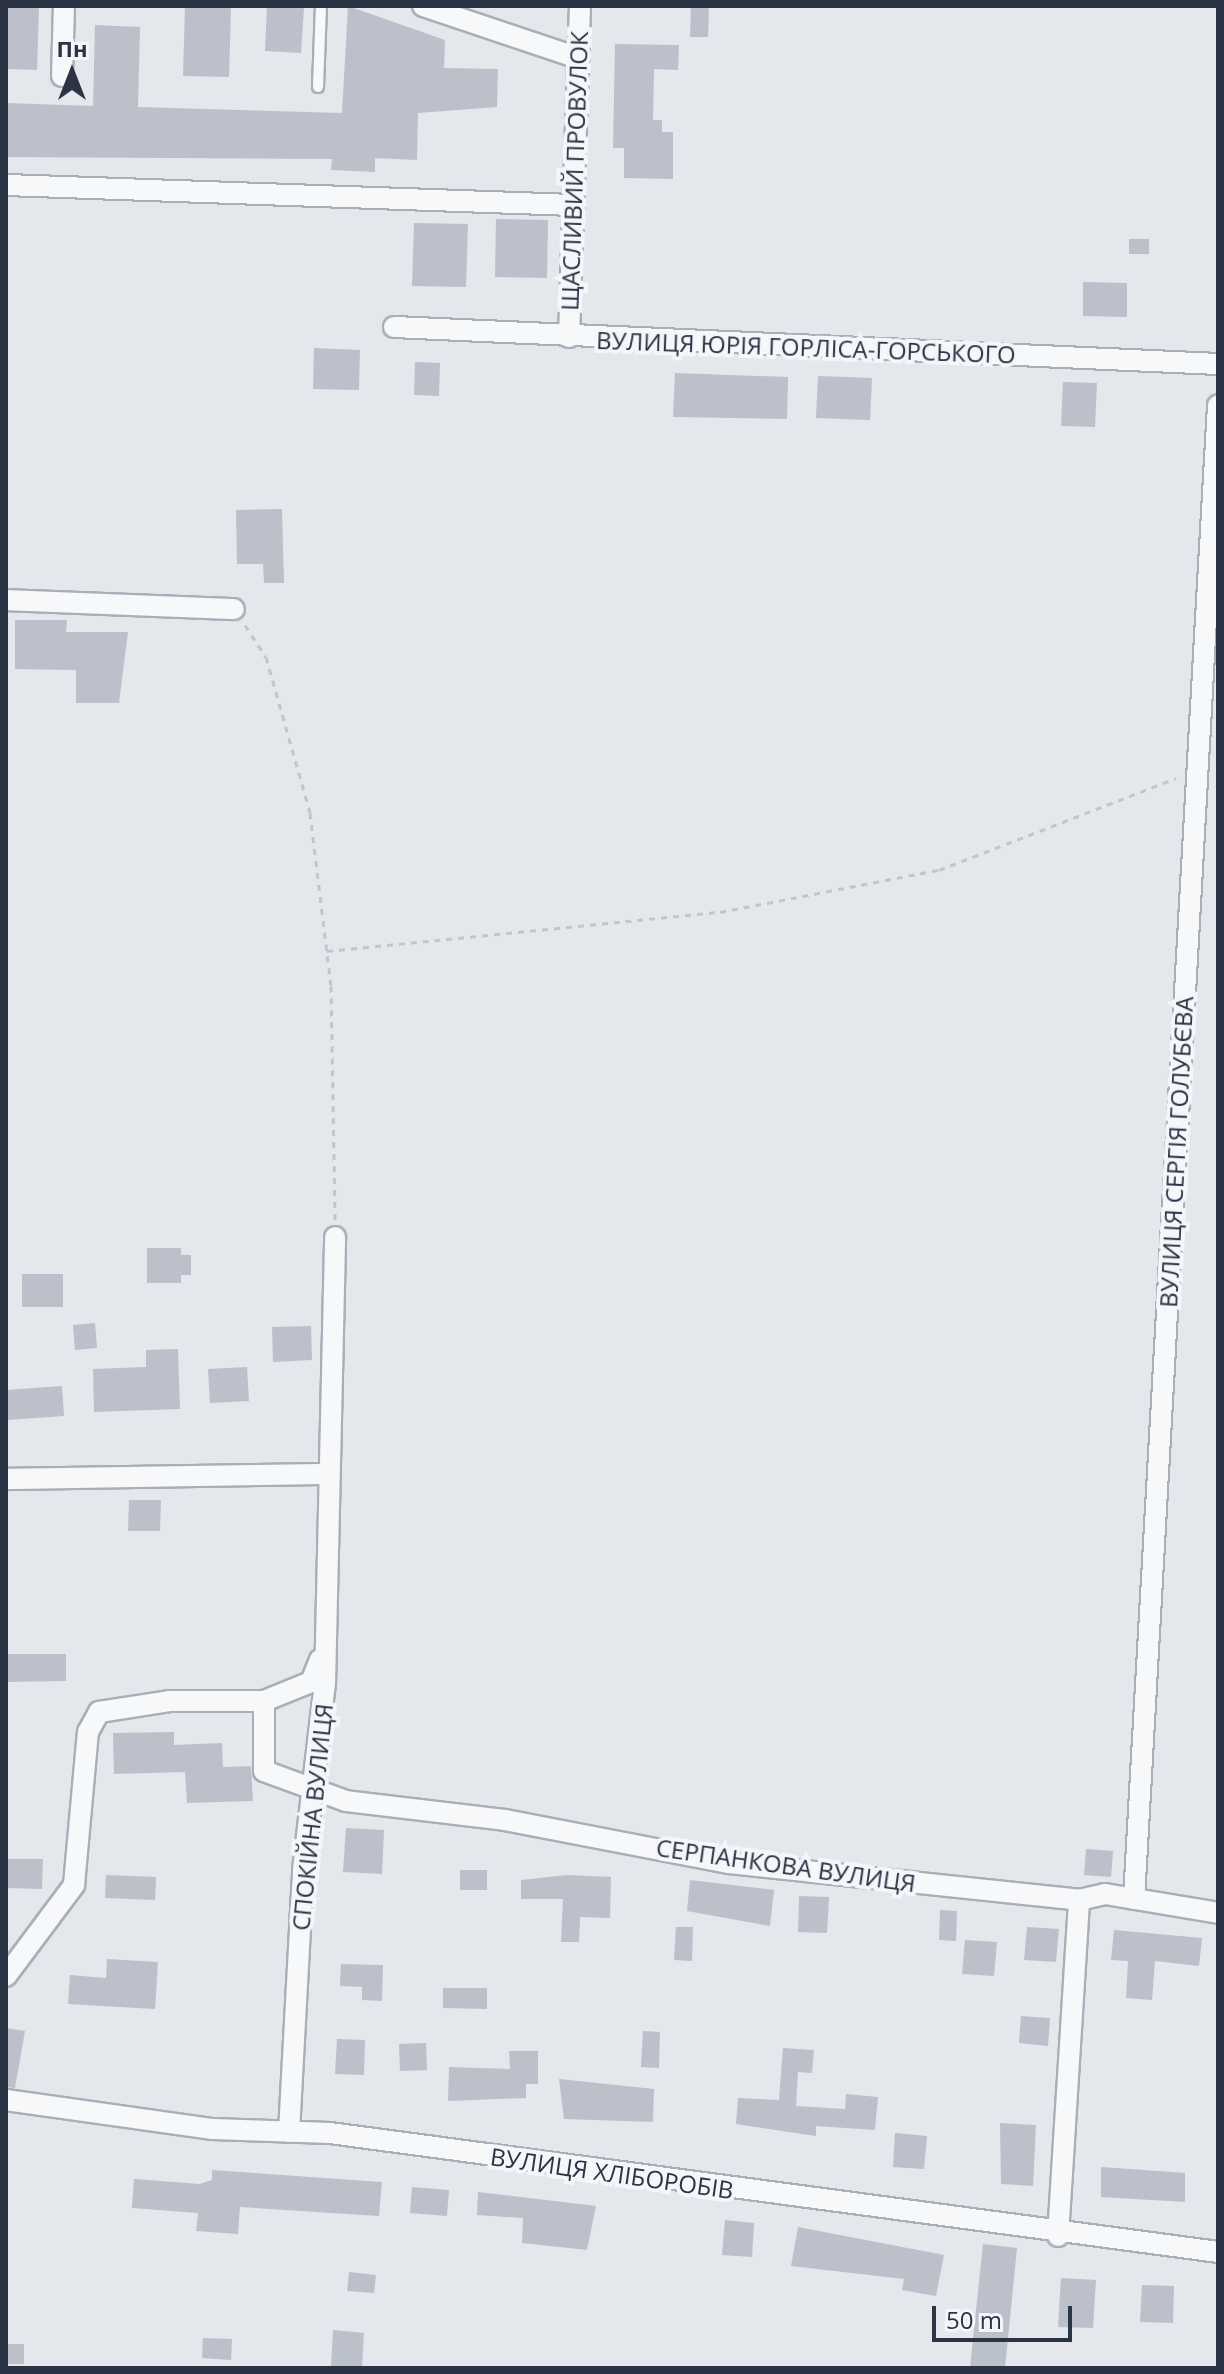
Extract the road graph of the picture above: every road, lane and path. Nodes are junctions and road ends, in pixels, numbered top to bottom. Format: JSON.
{"nodes":[{"id":1,"x":64,"y":6,"type":"edge"},
{"id":2,"x":321,"y":6,"type":"edge"},
{"id":3,"x":423,"y":6,"type":"edge"},
{"id":4,"x":580,"y":6,"type":"edge"},
{"id":5,"x":578,"y":58,"type":"junction"},
{"id":6,"x":62,"y":76,"type":"dead end"},
{"id":7,"x":318,"y":87,"type":"dead end"},
{"id":8,"x":6,"y":185,"type":"edge"},
{"id":9,"x":574,"y":205,"type":"junction"},
{"id":10,"x":394,"y":327,"type":"dead end"},
{"id":11,"x":569,"y":337,"type":"junction"},
{"id":12,"x":1218,"y":364,"type":"edge"},
{"id":13,"x":1218,"y":405,"type":"edge"},
{"id":14,"x":1213,"y":592,"type":"edge"},
{"id":15,"x":6,"y":600,"type":"edge"},
{"id":16,"x":234,"y":609,"type":"joint"},
{"id":17,"x":1197,"y":771,"type":"junction"},
{"id":18,"x":327,"y":951,"type":"junction"},
{"id":19,"x":335,"y":1237,"type":"joint"},
{"id":20,"x":326,"y":1474,"type":"junction"},
{"id":21,"x":6,"y":1479,"type":"edge"},
{"id":22,"x":321,"y":1657,"type":"junction"},
{"id":23,"x":264,"y":1701,"type":"junction"},
{"id":24,"x":316,"y":1790,"type":"junction"},
{"id":25,"x":1134,"y":1899,"type":"junction"},
{"id":26,"x":1079,"y":1900,"type":"junction"},
{"id":27,"x":1218,"y":1913,"type":"edge"},
{"id":28,"x":6,"y":1976,"type":"edge"},
{"id":29,"x":6,"y":2100,"type":"edge"},
{"id":30,"x":289,"y":2132,"type":"junction"},
{"id":31,"x":1058,"y":2236,"type":"junction"},
{"id":32,"x":1218,"y":2252,"type":"edge"}],
"edges":[{"from":1,"to":6,"type":"street"},
{"from":2,"to":7,"type":"lane"},
{"from":3,"to":5,"type":"street"},
{"from":4,"to":5,"type":"street","name":"ЩАСЛИВИЙ ПРОВУЛОК"},
{"from":5,"to":9,"type":"street","name":"ЩАСЛИВИЙ ПРОВУЛОК"},
{"from":8,"to":9,"type":"street"},
{"from":9,"to":11,"type":"street","name":"ЩАСЛИВИЙ ПРОВУЛОК"},
{"from":10,"to":11,"type":"street","name":"ВУЛИЦЯ ЮРІЯ ГОРЛІСА-ГОРСЬКОГО"},
{"from":11,"to":12,"type":"street","name":"ВУЛИЦЯ ЮРІЯ ГОРЛІСА-ГОРСЬКОГО"},
{"from":13,"to":14,"type":"street","name":"ВУЛИЦЯ СЕРГІЯ ГОЛУБЄВА"},
{"from":14,"to":17,"type":"street","name":"ВУЛИЦЯ СЕРГІЯ ГОЛУБЄВА"},
{"from":15,"to":16,"type":"street"},
{"from":16,"to":18,"type":"path"},
{"from":17,"to":18,"type":"path"},
{"from":17,"to":25,"type":"street","name":"ВУЛИЦЯ СЕРГІЯ ГОЛУБЄВА"},
{"from":18,"to":19,"type":"path"},
{"from":19,"to":20,"type":"street","name":"СПОКІЙНА ВУЛИЦЯ"},
{"from":20,"to":21,"type":"street"},
{"from":20,"to":22,"type":"street","name":"СПОКІЙНА ВУЛИЦЯ"},
{"from":22,"to":23,"type":"street"},
{"from":22,"to":24,"type":"street","name":"СПОКІЙНА ВУЛИЦЯ"},
{"from":23,"to":24,"type":"street","name":"СЕРПАНКОВА ВУЛИЦЯ"},
{"from":23,"to":28,"type":"street"},
{"from":24,"to":26,"type":"street","name":"СЕРПАНКОВА ВУЛИЦЯ"},
{"from":24,"to":30,"type":"street","name":"СПОКІЙНА ВУЛИЦЯ"},
{"from":25,"to":26,"type":"street","name":"СЕРПАНКОВА ВУЛИЦЯ"},
{"from":25,"to":27,"type":"street","name":"СЕРПАНКОВА ВУЛИЦЯ"},
{"from":26,"to":31,"type":"street"},
{"from":29,"to":30,"type":"street","name":"ВУЛИЦЯ ХЛІБОРОБІВ"},
{"from":30,"to":31,"type":"street","name":"ВУЛИЦЯ ХЛІБОРОБІВ"},
{"from":31,"to":32,"type":"street","name":"ВУЛИЦЯ ХЛІБОРОБІВ"}]}
